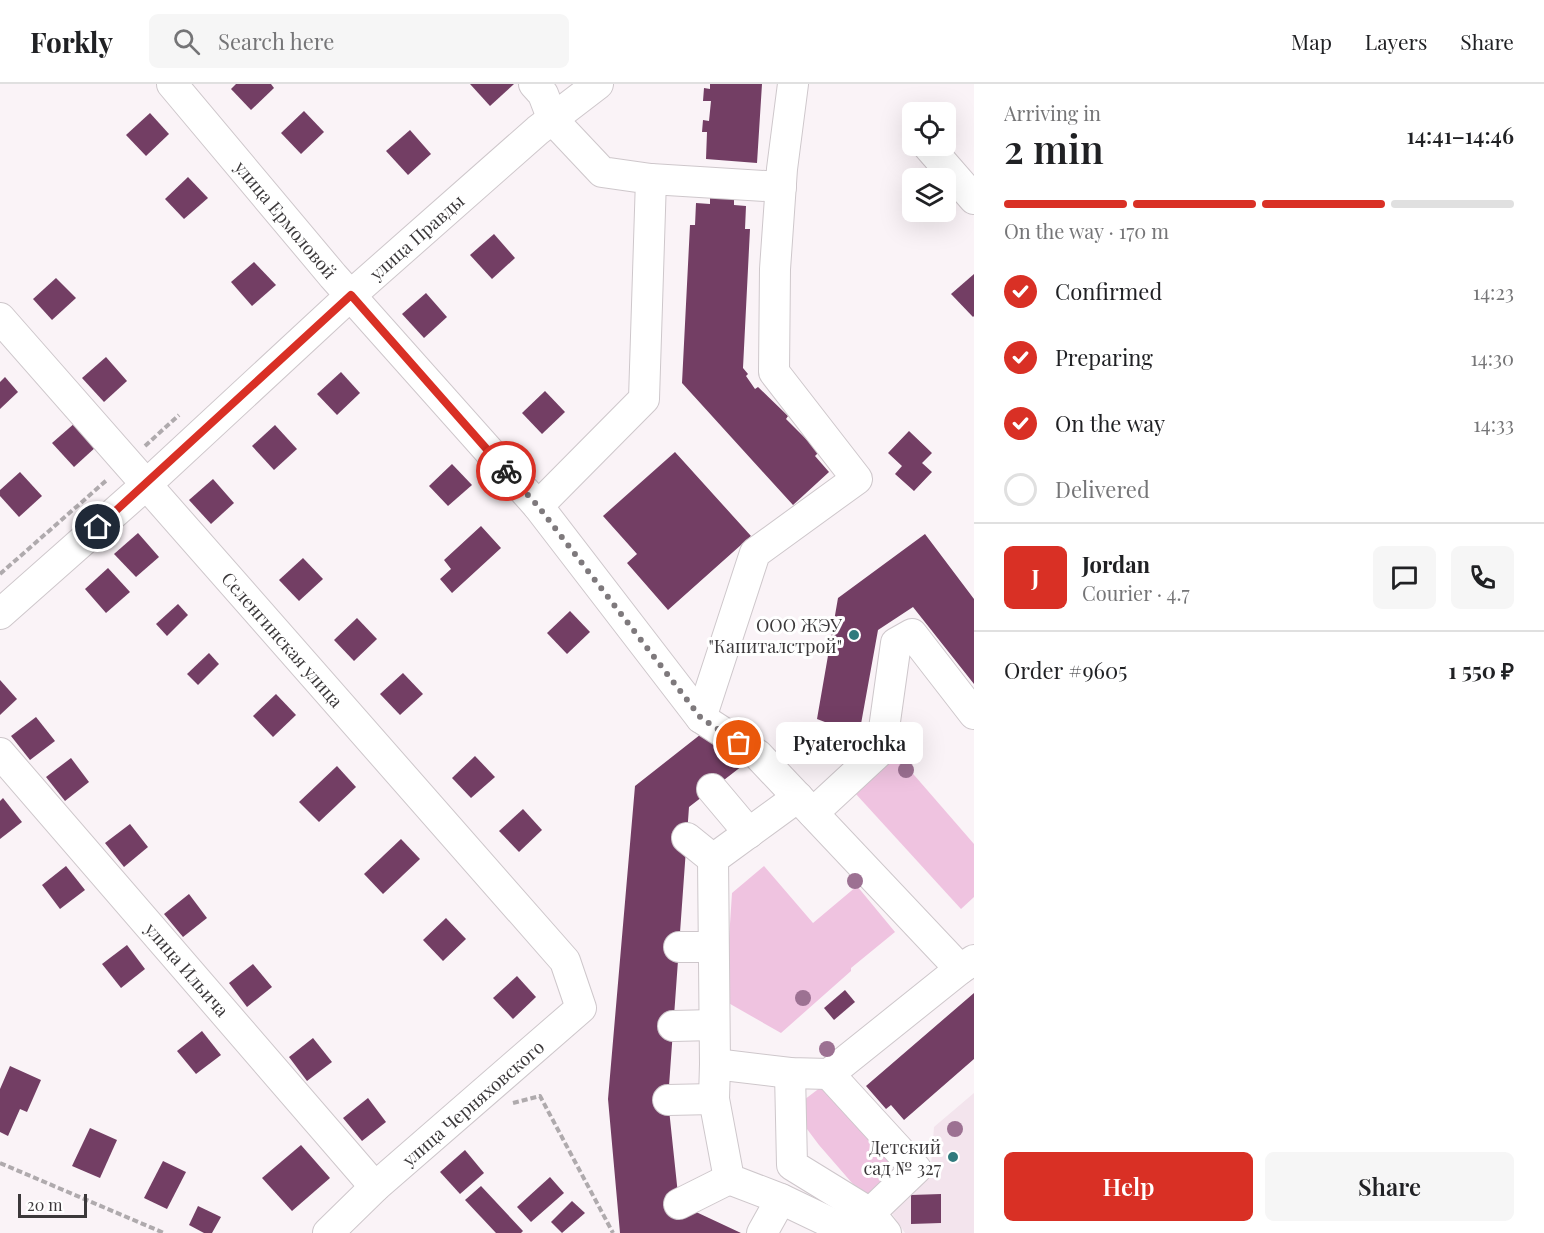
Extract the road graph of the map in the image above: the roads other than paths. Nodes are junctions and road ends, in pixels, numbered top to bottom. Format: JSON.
{"nodes":[{"id":1,"x":172,"y":84,"type":"edge"},
{"id":2,"x":534,"y":84,"type":"edge"},
{"id":3,"x":598,"y":84,"type":"edge"},
{"id":4,"x":793,"y":84,"type":"edge"},
{"id":5,"x":553,"y":120,"type":"junction"},
{"id":6,"x":937,"y":156,"type":"edge"},
{"id":7,"x":651,"y":179,"type":"junction"},
{"id":8,"x":781,"y":187,"type":"junction"},
{"id":9,"x":974,"y":199,"type":"edge"},
{"id":10,"x":351,"y":295,"type":"junction"},
{"id":11,"x":0,"y":318,"type":"edge"},
{"id":12,"x":147,"y":484,"type":"junction"},
{"id":13,"x":538,"y":506,"type":"junction"},
{"id":14,"x":0,"y":614,"type":"edge"},
{"id":15,"x":974,"y":714,"type":"edge"},
{"id":16,"x":701,"y":718,"type":"junction"},
{"id":17,"x":0,"y":753,"type":"edge"},
{"id":18,"x":712,"y":789,"type":"dead end"},
{"id":19,"x":805,"y":805,"type":"junction"},
{"id":20,"x":749,"y":833,"type":"junction"},
{"id":21,"x":687,"y":838,"type":"dead end"},
{"id":22,"x":713,"y":859,"type":"junction"},
{"id":23,"x":679,"y":947,"type":"dead end"},
{"id":24,"x":713,"y":947,"type":"junction"},
{"id":25,"x":565,"y":961,"type":"joint"},
{"id":26,"x":967,"y":965,"type":"edge"},
{"id":27,"x":714,"y":1025,"type":"junction"},
{"id":28,"x":673,"y":1026,"type":"dead end"},
{"id":29,"x":715,"y":1064,"type":"junction"},
{"id":30,"x":790,"y":1073,"type":"junction"},
{"id":31,"x":829,"y":1074,"type":"junction"},
{"id":32,"x":714,"y":1099,"type":"junction"},
{"id":33,"x":668,"y":1100,"type":"dead end"},
{"id":34,"x":729,"y":1179,"type":"junction"},
{"id":35,"x":375,"y":1186,"type":"junction"},
{"id":36,"x":781,"y":1199,"type":"junction"},
{"id":37,"x":679,"y":1204,"type":"dead end"},
{"id":38,"x":869,"y":1226,"type":"edge"},
{"id":39,"x":328,"y":1233,"type":"edge"},
{"id":40,"x":762,"y":1233,"type":"edge"}],
"edges":[{"from":1,"to":10,"type":"street","name":"улица Ермоловой"},
{"from":2,"to":5,"type":"street"},
{"from":3,"to":5,"type":"street","name":"улица Правды"},
{"from":4,"to":8,"type":"street"},
{"from":5,"to":7,"type":"street"},
{"from":5,"to":10,"type":"street","name":"улица Правды"},
{"from":6,"to":9,"type":"street"},
{"from":7,"to":8,"type":"street"},
{"from":7,"to":13,"type":"street"},
{"from":8,"to":16,"type":"street"},
{"from":10,"to":12,"type":"street","name":"улица Правды"},
{"from":10,"to":13,"type":"street","name":"улица Ермоловой"},
{"from":11,"to":12,"type":"street","name":"Селенгинская улица"},
{"from":12,"to":14,"type":"street","name":"улица Правды"},
{"from":12,"to":25,"type":"street","name":"Селенгинская улица"},
{"from":13,"to":16,"type":"street","name":"улица Ермоловой"},
{"from":15,"to":19,"type":"street"},
{"from":16,"to":19,"type":"street","name":"улица Ермоловой"},
{"from":17,"to":35,"type":"street","name":"улица Ильича"},
{"from":18,"to":20,"type":"street"},
{"from":19,"to":20,"type":"street"},
{"from":19,"to":26,"type":"street","name":"улица Ермоловой"},
{"from":20,"to":22,"type":"street"},
{"from":21,"to":22,"type":"street"},
{"from":22,"to":24,"type":"street"},
{"from":23,"to":24,"type":"street"},
{"from":24,"to":27,"type":"street"},
{"from":25,"to":35,"type":"street","name":"улица Черняховского"},
{"from":26,"to":31,"type":"street"},
{"from":27,"to":28,"type":"street"},
{"from":27,"to":29,"type":"street"},
{"from":29,"to":30,"type":"street"},
{"from":29,"to":32,"type":"street"},
{"from":30,"to":31,"type":"street"},
{"from":30,"to":38,"type":"street"},
{"from":31,"to":38,"type":"street"},
{"from":32,"to":33,"type":"street"},
{"from":32,"to":34,"type":"street"},
{"from":34,"to":36,"type":"street"},
{"from":34,"to":37,"type":"street"},
{"from":35,"to":39,"type":"street","name":"улица Черняховского"},
{"from":36,"to":38,"type":"street"},
{"from":36,"to":40,"type":"street"}]}
